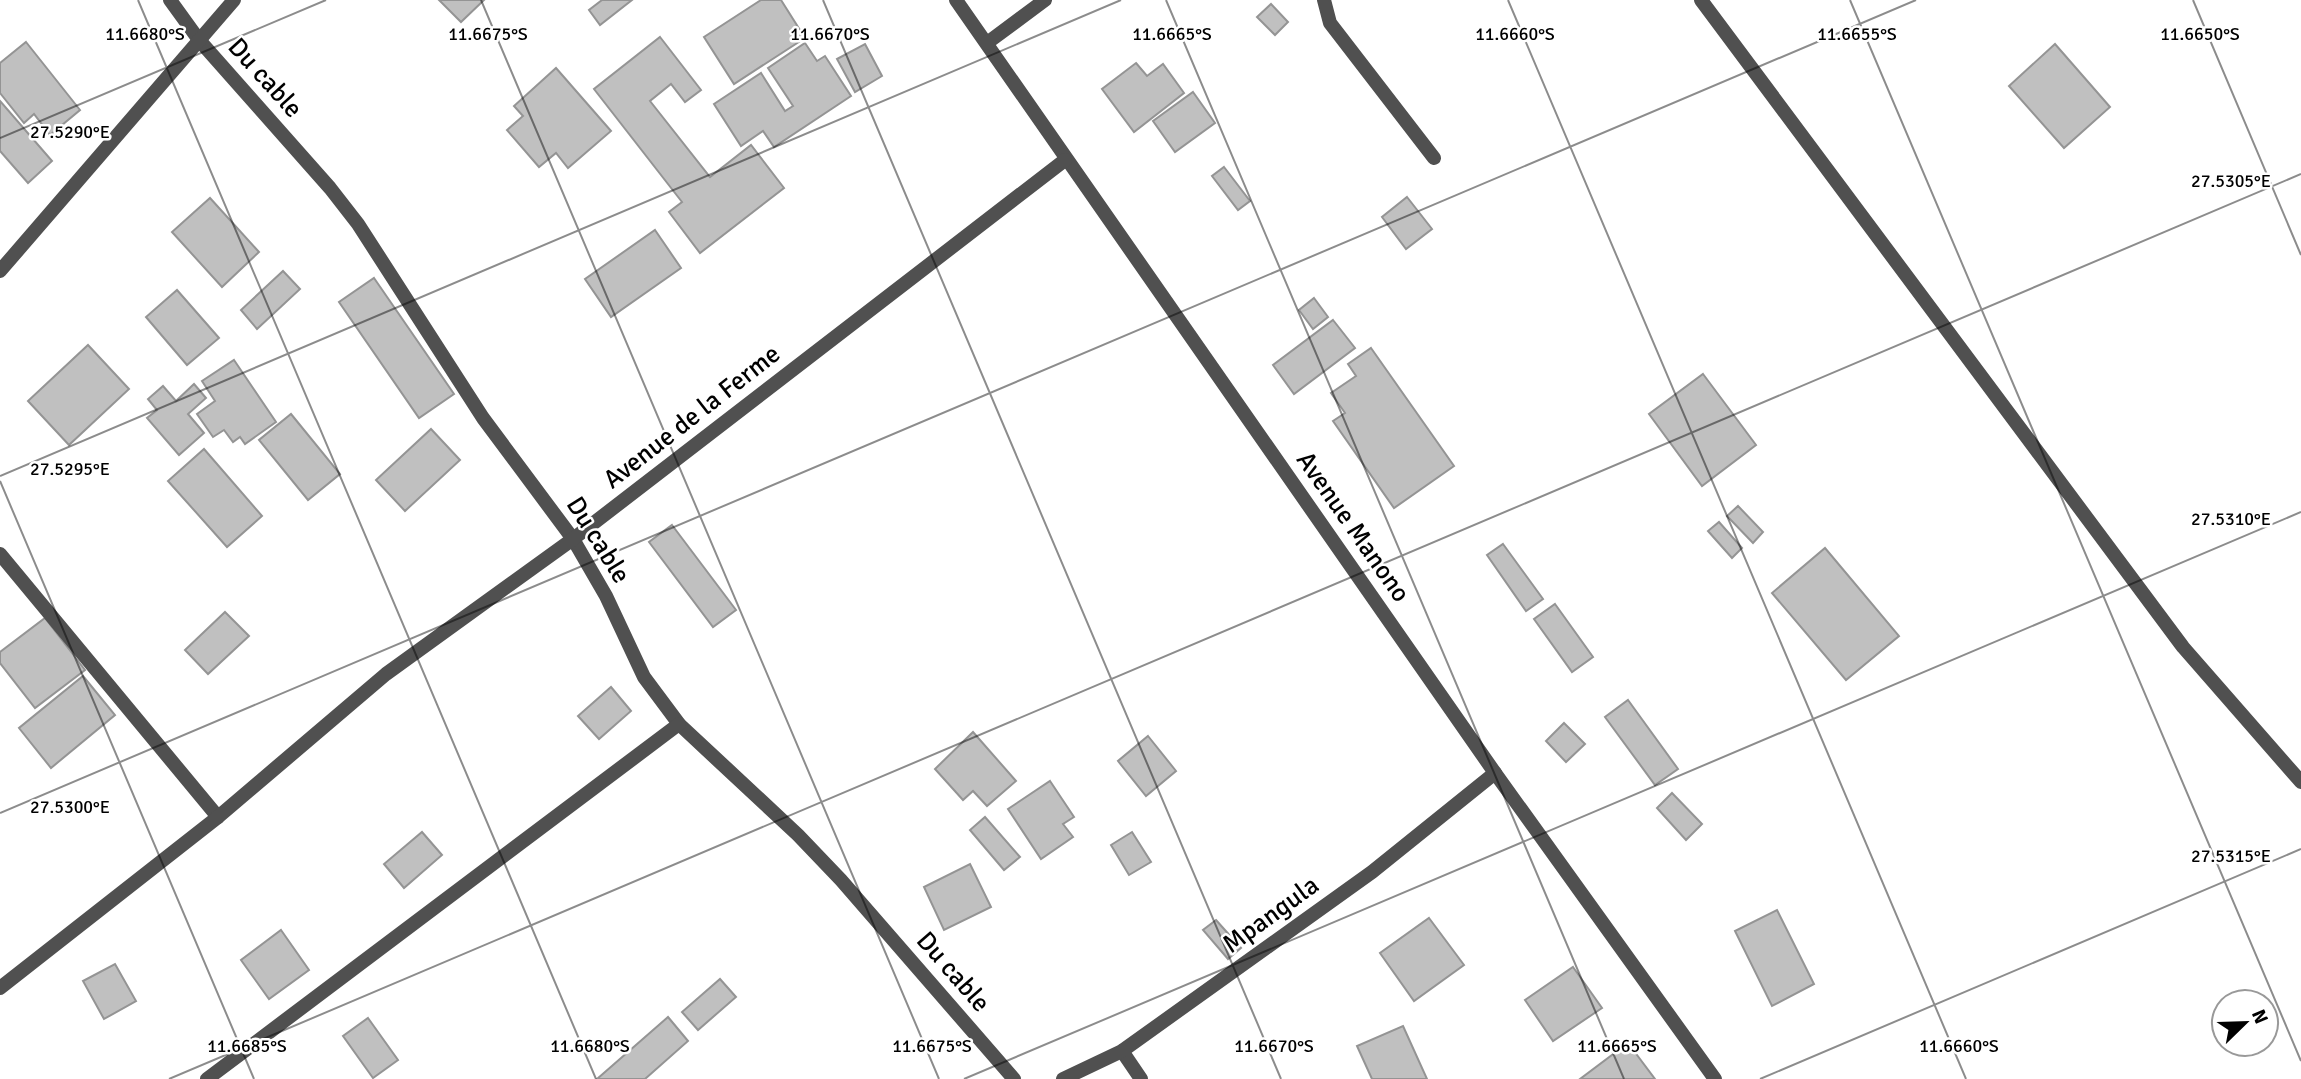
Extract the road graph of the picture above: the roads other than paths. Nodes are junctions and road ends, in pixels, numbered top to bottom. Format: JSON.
{"nodes":[{"id":1,"x":170,"y":0,"type":"edge"},
{"id":2,"x":234,"y":0,"type":"edge"},
{"id":3,"x":956,"y":0,"type":"edge"},
{"id":4,"x":1045,"y":0,"type":"edge"},
{"id":5,"x":1324,"y":0,"type":"edge"},
{"id":6,"x":1701,"y":0,"type":"edge"},
{"id":7,"x":199,"y":40,"type":"junction"},
{"id":8,"x":987,"y":43,"type":"junction"},
{"id":9,"x":1434,"y":158,"type":"dead end"},
{"id":10,"x":1065,"y":160,"type":"junction"},
{"id":11,"x":0,"y":271,"type":"edge"},
{"id":12,"x":573,"y":539,"type":"junction"},
{"id":13,"x":0,"y":554,"type":"edge"},
{"id":14,"x":679,"y":724,"type":"junction"},
{"id":15,"x":1495,"y":773,"type":"junction"},
{"id":16,"x":2301,"y":782,"type":"edge"},
{"id":17,"x":218,"y":817,"type":"junction"},
{"id":18,"x":0,"y":988,"type":"edge"},
{"id":19,"x":1122,"y":1051,"type":"junction"},
{"id":20,"x":207,"y":1079,"type":"edge"},
{"id":21,"x":1014,"y":1079,"type":"edge"},
{"id":22,"x":1063,"y":1079,"type":"edge"},
{"id":23,"x":1141,"y":1079,"type":"edge"},
{"id":24,"x":1715,"y":1079,"type":"edge"}],
"edges":[{"from":1,"to":7,"type":"street","name":"Du cable"},
{"from":2,"to":7,"type":"street"},
{"from":3,"to":8,"type":"street","name":"Avenue Manono"},
{"from":4,"to":8,"type":"street"},
{"from":5,"to":9,"type":"street"},
{"from":6,"to":16,"type":"street"},
{"from":7,"to":11,"type":"street"},
{"from":7,"to":12,"type":"street","name":"Du cable"},
{"from":8,"to":10,"type":"street","name":"Avenue Manono"},
{"from":10,"to":12,"type":"street","name":"Avenue de la Ferme"},
{"from":10,"to":15,"type":"street","name":"Avenue Manono"},
{"from":12,"to":14,"type":"street","name":"Du cable"},
{"from":12,"to":17,"type":"street","name":"Avenue de la Ferme"},
{"from":13,"to":17,"type":"street"},
{"from":14,"to":20,"type":"street"},
{"from":14,"to":21,"type":"street","name":"Du cable"},
{"from":15,"to":19,"type":"street","name":"Mpangula"},
{"from":15,"to":24,"type":"street","name":"Avenue Manono"},
{"from":17,"to":18,"type":"street","name":"Avenue de la Ferme"},
{"from":19,"to":22,"type":"street","name":"Mpangula"},
{"from":19,"to":23,"type":"street"}]}
